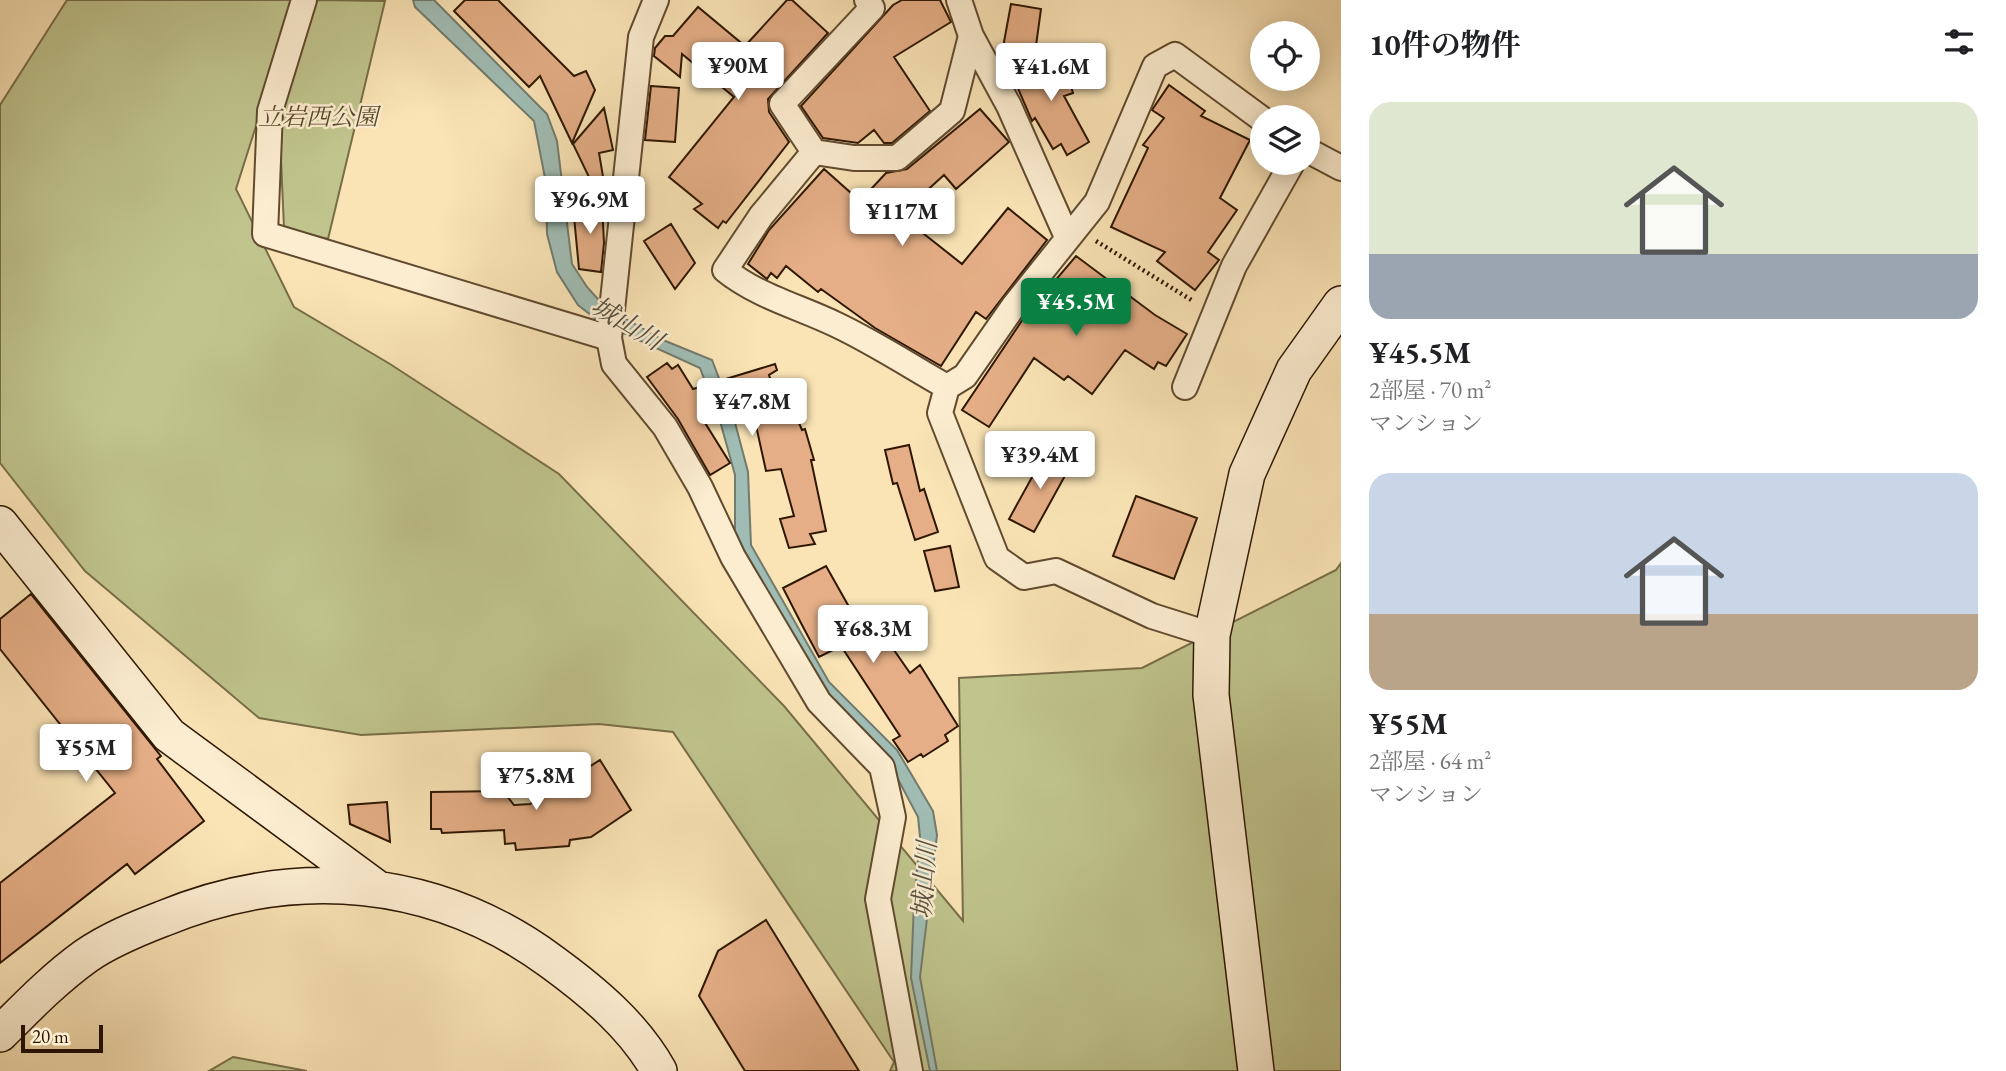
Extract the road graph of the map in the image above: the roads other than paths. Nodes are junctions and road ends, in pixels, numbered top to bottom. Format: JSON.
{"nodes":[{"id":1,"x":304,"y":0,"type":"edge"},
{"id":2,"x":656,"y":0,"type":"edge"},
{"id":3,"x":867,"y":0,"type":"edge"},
{"id":4,"x":959,"y":0,"type":"edge"},
{"id":5,"x":971,"y":36,"type":"junction"},
{"id":6,"x":1250,"y":110,"type":"edge"},
{"id":7,"x":814,"y":152,"type":"junction"},
{"id":8,"x":1320,"y":155,"type":"edge"},
{"id":9,"x":1341,"y":168,"type":"edge"},
{"id":10,"x":1285,"y":175,"type":"edge"},
{"id":11,"x":1071,"y":232,"type":"junction"},
{"id":12,"x":1341,"y":304,"type":"edge"},
{"id":13,"x":609,"y":336,"type":"junction"},
{"id":14,"x":947,"y":387,"type":"junction"},
{"id":15,"x":1185,"y":387,"type":"dead end"},
{"id":16,"x":0,"y":524,"type":"edge"},
{"id":17,"x":1212,"y":635,"type":"junction"},
{"id":18,"x":378,"y":889,"type":"junction"},
{"id":19,"x":0,"y":1034,"type":"edge"},
{"id":20,"x":659,"y":1071,"type":"edge"},
{"id":21,"x":910,"y":1071,"type":"edge"},
{"id":22,"x":1256,"y":1071,"type":"edge"}],
"edges":[{"from":1,"to":13,"type":"street"},
{"from":2,"to":13,"type":"street"},
{"from":3,"to":7,"type":"street"},
{"from":4,"to":5,"type":"street"},
{"from":5,"to":7,"type":"street"},
{"from":5,"to":11,"type":"street"},
{"from":6,"to":11,"type":"street"},
{"from":7,"to":14,"type":"street"},
{"from":8,"to":9,"type":"street"},
{"from":10,"to":15,"type":"street"},
{"from":11,"to":14,"type":"street"},
{"from":12,"to":17,"type":"street"},
{"from":13,"to":21,"type":"street"},
{"from":14,"to":17,"type":"street"},
{"from":16,"to":18,"type":"street"},
{"from":17,"to":22,"type":"street"},
{"from":18,"to":19,"type":"street"},
{"from":18,"to":20,"type":"street"}]}
